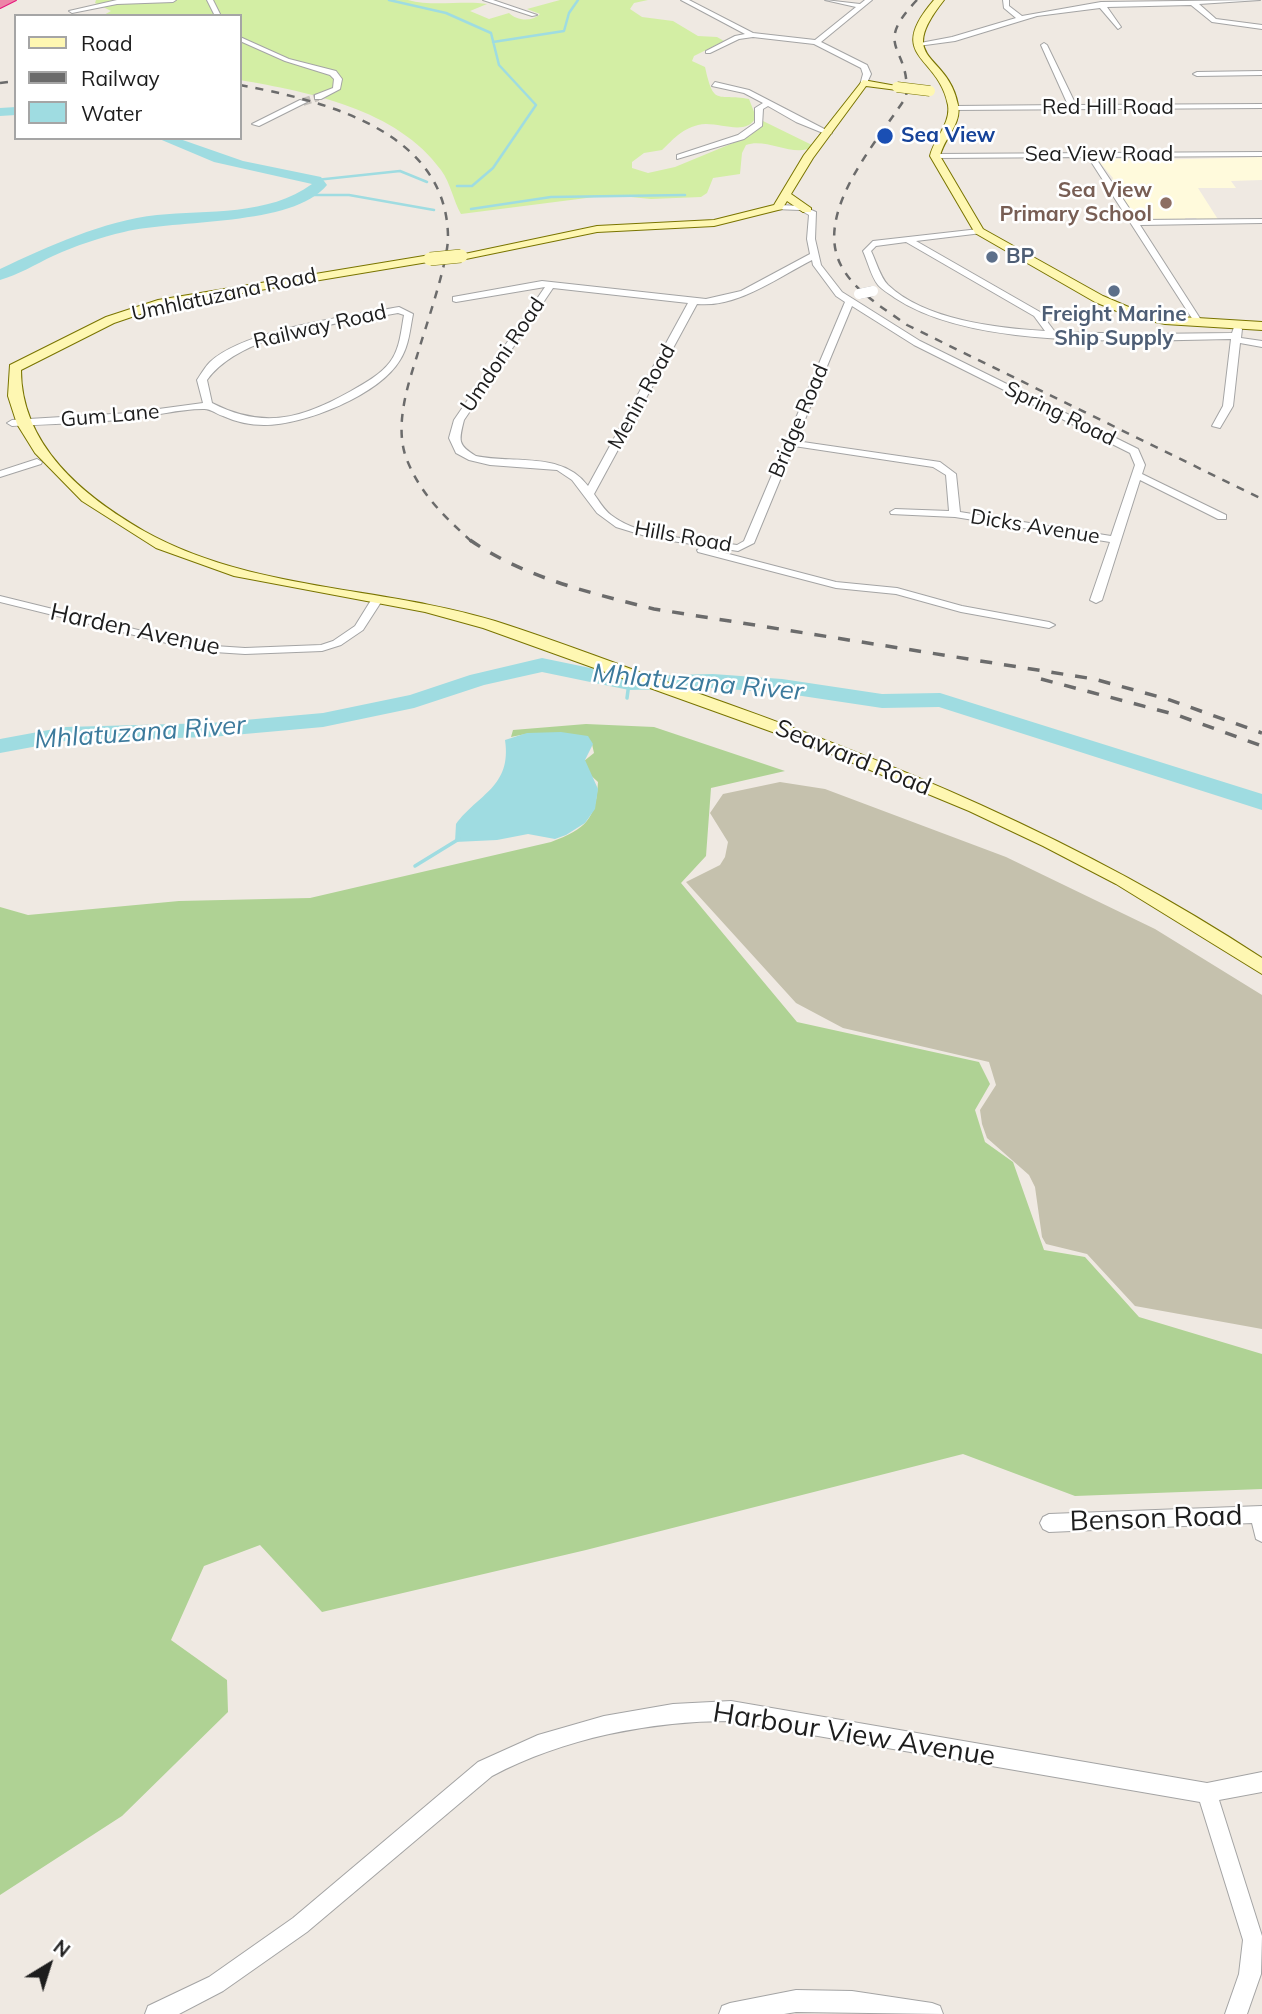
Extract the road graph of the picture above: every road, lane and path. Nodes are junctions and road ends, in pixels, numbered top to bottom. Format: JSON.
{"nodes":[{"id":1,"x":10,"y":0,"type":"edge"},
{"id":2,"x":173,"y":0,"type":"edge"},
{"id":3,"x":486,"y":0,"type":"edge"},
{"id":4,"x":684,"y":0,"type":"edge"},
{"id":5,"x":828,"y":0,"type":"edge"},
{"id":6,"x":869,"y":0,"type":"edge"},
{"id":7,"x":939,"y":0,"type":"edge"},
{"id":8,"x":1006,"y":0,"type":"edge"},
{"id":9,"x":1257,"y":0,"type":"edge"},
{"id":10,"x":1224,"y":1,"type":"edge"},
{"id":11,"x":1133,"y":2,"type":"edge"},
{"id":12,"x":1193,"y":3,"type":"junction"},
{"id":13,"x":0,"y":4,"type":"edge"},
{"id":14,"x":1101,"y":5,"type":"junction"},
{"id":15,"x":860,"y":6,"type":"junction"},
{"id":16,"x":72,"y":11,"type":"dead end"},
{"id":17,"x":534,"y":15,"type":"dead end"},
{"id":18,"x":1020,"y":18,"type":"junction"},
{"id":19,"x":1118,"y":27,"type":"dead end"},
{"id":20,"x":1262,"y":27,"type":"edge"},
{"id":21,"x":753,"y":35,"type":"junction"},
{"id":22,"x":242,"y":39,"type":"edge"},
{"id":23,"x":816,"y":43,"type":"junction"},
{"id":24,"x":918,"y":44,"type":"junction"},
{"id":25,"x":1044,"y":45,"type":"dead end"},
{"id":26,"x":708,"y":52,"type":"dead end"},
{"id":27,"x":1262,"y":73,"type":"edge"},
{"id":28,"x":1197,"y":74,"type":"dead end"},
{"id":29,"x":863,"y":83,"type":"junction"},
{"id":30,"x":715,"y":84,"type":"dead end"},
{"id":31,"x":949,"y":95,"type":"junction"},
{"id":32,"x":318,"y":97,"type":"tunnel mouth"},
{"id":33,"x":303,"y":102,"type":"tunnel mouth"},
{"id":34,"x":768,"y":103,"type":"junction"},
{"id":35,"x":1262,"y":106,"type":"edge"},
{"id":36,"x":1073,"y":107,"type":"junction"},
{"id":37,"x":954,"y":108,"type":"junction"},
{"id":38,"x":256,"y":124,"type":"dead end"},
{"id":39,"x":828,"y":133,"type":"junction"},
{"id":40,"x":1262,"y":154,"type":"edge"},
{"id":41,"x":1090,"y":155,"type":"junction"},
{"id":42,"x":935,"y":156,"type":"junction"},
{"id":43,"x":680,"y":157,"type":"dead end"},
{"id":44,"x":785,"y":195,"type":"junction"},
{"id":45,"x":779,"y":207,"type":"junction"},
{"id":46,"x":807,"y":210,"type":"junction"},
{"id":47,"x":1262,"y":221,"type":"edge"},
{"id":48,"x":1134,"y":223,"type":"junction"},
{"id":49,"x":979,"y":231,"type":"junction"},
{"id":50,"x":906,"y":239,"type":"junction"},
{"id":51,"x":814,"y":255,"type":"junction"},
{"id":52,"x":551,"y":285,"type":"junction"},
{"id":53,"x":884,"y":288,"type":"junction"},
{"id":54,"x":855,"y":297,"type":"junction"},
{"id":55,"x":456,"y":299,"type":"dead end"},
{"id":56,"x":693,"y":302,"type":"junction"},
{"id":57,"x":1262,"y":317,"type":"edge"},
{"id":58,"x":1199,"y":323,"type":"junction"},
{"id":59,"x":1262,"y":326,"type":"edge"},
{"id":60,"x":1233,"y":331,"type":"junction"},
{"id":61,"x":1052,"y":334,"type":"junction"},
{"id":62,"x":1262,"y":344,"type":"edge"},
{"id":63,"x":208,"y":405,"type":"junction"},
{"id":64,"x":12,"y":423,"type":"junction"},
{"id":65,"x":456,"y":426,"type":"joint"},
{"id":66,"x":1217,"y":426,"type":"dead end"},
{"id":67,"x":791,"y":443,"type":"junction"},
{"id":68,"x":37,"y":462,"type":"junction"},
{"id":69,"x":0,"y":474,"type":"edge"},
{"id":70,"x":1137,"y":475,"type":"junction"},
{"id":71,"x":590,"y":492,"type":"junction"},
{"id":72,"x":895,"y":512,"type":"dead end"},
{"id":73,"x":955,"y":514,"type":"junction"},
{"id":74,"x":1222,"y":517,"type":"dead end"},
{"id":75,"x":672,"y":537,"type":"junction"},
{"id":76,"x":1115,"y":540,"type":"junction"},
{"id":77,"x":749,"y":543,"type":"joint"},
{"id":78,"x":0,"y":599,"type":"edge"},
{"id":79,"x":377,"y":599,"type":"junction"},
{"id":80,"x":1096,"y":600,"type":"dead end"},
{"id":81,"x":1049,"y":625,"type":"dead end"},
{"id":82,"x":1262,"y":967,"type":"edge"},
{"id":83,"x":1261,"y":1521,"type":"edge"},
{"id":84,"x":1049,"y":1523,"type":"dead end"},
{"id":85,"x":1262,"y":1782,"type":"edge"},
{"id":86,"x":1208,"y":1793,"type":"junction"},
{"id":87,"x":156,"y":2014,"type":"edge"},
{"id":88,"x":730,"y":2014,"type":"edge"},
{"id":89,"x":932,"y":2014,"type":"edge"},
{"id":90,"x":1236,"y":2014,"type":"edge"}],
"edges":[{"from":1,"to":13,"type":"highway"},
{"from":2,"to":16,"type":"street"},
{"from":3,"to":17,"type":"street"},
{"from":4,"to":21,"type":"street"},
{"from":5,"to":15,"type":"street"},
{"from":6,"to":15,"type":"street"},
{"from":7,"to":24,"type":"street"},
{"from":8,"to":18,"type":"street"},
{"from":9,"to":10,"type":"street"},
{"from":10,"to":12,"type":"street"},
{"from":11,"to":12,"type":"street"},
{"from":11,"to":14,"type":"street"},
{"from":12,"to":20,"type":"street"},
{"from":14,"to":18,"type":"street"},
{"from":14,"to":19,"type":"street"},
{"from":15,"to":23,"type":"street"},
{"from":18,"to":24,"type":"street"},
{"from":21,"to":23,"type":"street"},
{"from":21,"to":26,"type":"street"},
{"from":22,"to":32,"type":"street"},
{"from":23,"to":29,"type":"street"},
{"from":24,"to":31,"type":"street"},
{"from":25,"to":36,"type":"street"},
{"from":27,"to":28,"type":"street"},
{"from":29,"to":31,"type":"street","bridge":true},
{"from":29,"to":39,"type":"street"},
{"from":30,"to":34,"type":"street"},
{"from":31,"to":37,"type":"street"},
{"from":33,"to":38,"type":"street"},
{"from":34,"to":39,"type":"street"},
{"from":34,"to":43,"type":"street"},
{"from":35,"to":36,"type":"street","name":"Red Hill Road"},
{"from":36,"to":37,"type":"street","name":"Red Hill Road"},
{"from":37,"to":42,"type":"street"},
{"from":39,"to":44,"type":"street"},
{"from":40,"to":41,"type":"street","name":"Sea View Road"},
{"from":41,"to":42,"type":"street","name":"Sea View Road"},
{"from":41,"to":48,"type":"street"},
{"from":42,"to":49,"type":"street"},
{"from":44,"to":45,"type":"street"},
{"from":44,"to":46,"type":"street"},
{"from":45,"to":46,"type":"street","name":"Umhlatuzana Road"},
{"from":45,"to":64,"type":"street","name":"Umhlatuzana Road","bridge":true},
{"from":46,"to":51,"type":"street"},
{"from":47,"to":48,"type":"street"},
{"from":48,"to":58,"type":"street"},
{"from":49,"to":50,"type":"street"},
{"from":49,"to":58,"type":"street"},
{"from":50,"to":53,"type":"street"},
{"from":50,"to":61,"type":"street"},
{"from":51,"to":54,"type":"street"},
{"from":51,"to":56,"type":"street"},
{"from":52,"to":55,"type":"street"},
{"from":52,"to":56,"type":"street"},
{"from":52,"to":65,"type":"street","name":"Umdoni Road"},
{"from":53,"to":54,"type":"street","bridge":true},
{"from":53,"to":61,"type":"street"},
{"from":54,"to":67,"type":"street","name":"Bridge Road"},
{"from":54,"to":70,"type":"street","name":"Spring Road"},
{"from":56,"to":71,"type":"street","name":"Menin Road"},
{"from":57,"to":60,"type":"street"},
{"from":58,"to":60,"type":"street"},
{"from":59,"to":60,"type":"street"},
{"from":60,"to":61,"type":"street"},
{"from":60,"to":62,"type":"street"},
{"from":60,"to":66,"type":"street"},
{"from":63,"to":63,"type":"street","name":"Railway Road"},
{"from":63,"to":64,"type":"street","name":"Gum Lane"},
{"from":64,"to":68,"type":"street","name":"Umhlatuzana Road"},
{"from":65,"to":71,"type":"street","name":"Hills Road"},
{"from":67,"to":73,"type":"street","name":"Dicks Avenue"},
{"from":67,"to":77,"type":"street","name":"Bridge Road"},
{"from":68,"to":69,"type":"street"},
{"from":68,"to":79,"type":"street","name":"Umhlatuzana Road"},
{"from":70,"to":74,"type":"street"},
{"from":70,"to":76,"type":"street","name":"Spring Road"},
{"from":71,"to":75,"type":"street","name":"Hills Road"},
{"from":72,"to":73,"type":"street","name":"Dicks Avenue"},
{"from":73,"to":76,"type":"street","name":"Dicks Avenue"},
{"from":75,"to":77,"type":"street","name":"Hills Road"},
{"from":75,"to":81,"type":"street"},
{"from":76,"to":80,"type":"street","name":"Spring Road"},
{"from":78,"to":79,"type":"street","name":"Harden Avenue"},
{"from":79,"to":82,"type":"street","name":"Seaward Road"},
{"from":83,"to":84,"type":"street","name":"Benson Road"},
{"from":85,"to":86,"type":"street","name":"Harbour View Avenue"},
{"from":86,"to":87,"type":"street","name":"Harbour View Avenue"},
{"from":86,"to":90,"type":"street"},
{"from":88,"to":89,"type":"street"}]}
